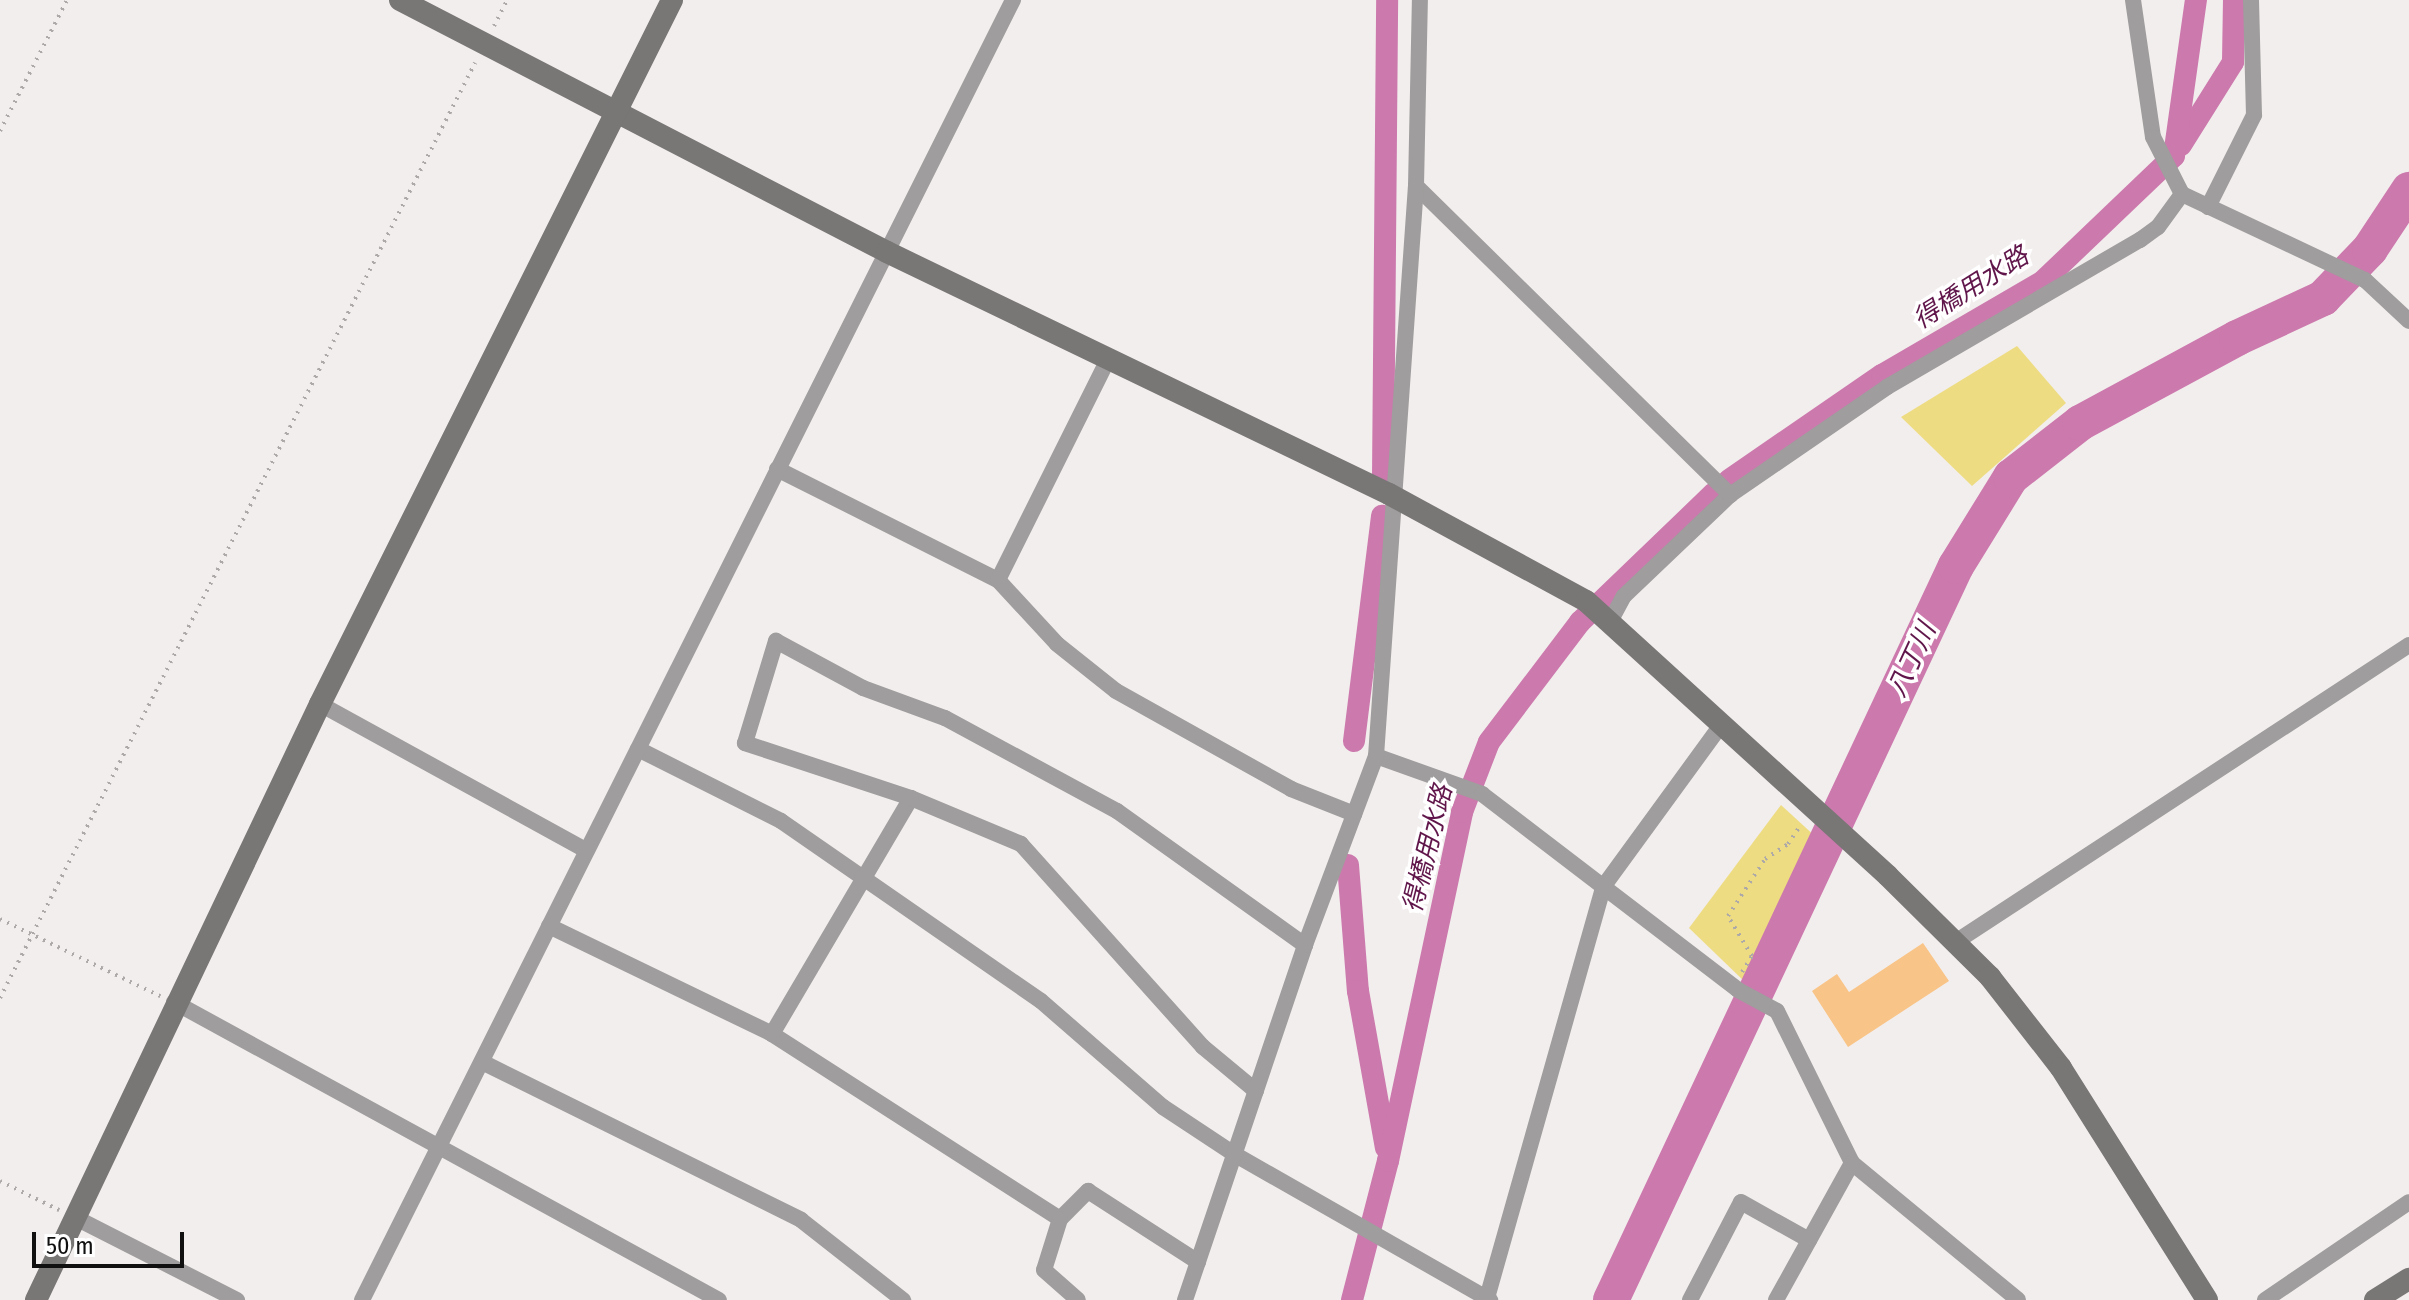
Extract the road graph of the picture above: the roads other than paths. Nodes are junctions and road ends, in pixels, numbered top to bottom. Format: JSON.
{"nodes":[{"id":1,"x":400,"y":0,"type":"edge"},
{"id":2,"x":672,"y":0,"type":"edge"},
{"id":3,"x":1013,"y":0,"type":"edge"},
{"id":4,"x":1420,"y":0,"type":"edge"},
{"id":5,"x":2133,"y":0,"type":"edge"},
{"id":6,"x":2251,"y":0,"type":"edge"},
{"id":7,"x":617,"y":109,"type":"junction"},
{"id":8,"x":1416,"y":186,"type":"junction"},
{"id":9,"x":2182,"y":194,"type":"junction"},
{"id":10,"x":2208,"y":207,"type":"junction"},
{"id":11,"x":887,"y":252,"type":"junction"},
{"id":12,"x":2407,"y":316,"type":"edge"},
{"id":13,"x":1107,"y":361,"type":"junction"},
{"id":14,"x":777,"y":469,"type":"junction"},
{"id":15,"x":1385,"y":493,"type":"junction"},
{"id":16,"x":1730,"y":495,"type":"junction"},
{"id":17,"x":998,"y":580,"type":"junction"},
{"id":18,"x":1600,"y":612,"type":"junction"},
{"id":19,"x":2409,"y":645,"type":"edge"},
{"id":20,"x":320,"y":704,"type":"junction"},
{"id":21,"x":1722,"y":724,"type":"junction"},
{"id":22,"x":638,"y":749,"type":"junction"},
{"id":23,"x":1376,"y":756,"type":"junction"},
{"id":24,"x":911,"y":798,"type":"junction"},
{"id":25,"x":1354,"y":814,"type":"junction"},
{"id":26,"x":586,"y":850,"type":"junction"},
{"id":27,"x":865,"y":880,"type":"junction"},
{"id":28,"x":1603,"y":887,"type":"junction"},
{"id":29,"x":549,"y":926,"type":"junction"},
{"id":30,"x":1954,"y":943,"type":"junction"},
{"id":31,"x":1305,"y":945,"type":"junction"},
{"id":32,"x":174,"y":1002,"type":"junction"},
{"id":33,"x":772,"y":1034,"type":"junction"},
{"id":34,"x":482,"y":1062,"type":"junction"},
{"id":35,"x":1256,"y":1091,"type":"junction"},
{"id":36,"x":441,"y":1146,"type":"junction"},
{"id":37,"x":1234,"y":1154,"type":"junction"},
{"id":38,"x":1852,"y":1163,"type":"junction"},
{"id":39,"x":2409,"y":1202,"type":"edge"},
{"id":40,"x":74,"y":1217,"type":"junction"},
{"id":41,"x":1060,"y":1219,"type":"junction"},
{"id":42,"x":1809,"y":1240,"type":"junction"},
{"id":43,"x":1198,"y":1262,"type":"junction"},
{"id":44,"x":2409,"y":1279,"type":"edge"},
{"id":45,"x":1488,"y":1299,"type":"edge"},
{"id":46,"x":36,"y":1300,"type":"edge"},
{"id":47,"x":237,"y":1300,"type":"edge"},
{"id":48,"x":362,"y":1300,"type":"edge"},
{"id":49,"x":719,"y":1300,"type":"edge"},
{"id":50,"x":903,"y":1300,"type":"edge"},
{"id":51,"x":1078,"y":1300,"type":"edge"},
{"id":52,"x":1185,"y":1300,"type":"edge"},
{"id":53,"x":1690,"y":1300,"type":"edge"},
{"id":54,"x":1776,"y":1300,"type":"edge"},
{"id":55,"x":2018,"y":1300,"type":"edge"},
{"id":56,"x":2207,"y":1300,"type":"edge"},
{"id":57,"x":2265,"y":1300,"type":"edge"},
{"id":58,"x":2375,"y":1300,"type":"edge"}],
"edges":[{"from":1,"to":7,"type":"street"},
{"from":2,"to":7,"type":"street"},
{"from":3,"to":11,"type":"street"},
{"from":4,"to":8,"type":"street"},
{"from":5,"to":9,"type":"street"},
{"from":6,"to":10,"type":"street"},
{"from":7,"to":11,"type":"street"},
{"from":7,"to":20,"type":"street"},
{"from":8,"to":15,"type":"street"},
{"from":8,"to":16,"type":"street"},
{"from":9,"to":10,"type":"street"},
{"from":9,"to":16,"type":"street"},
{"from":10,"to":12,"type":"street"},
{"from":11,"to":13,"type":"street"},
{"from":11,"to":14,"type":"street"},
{"from":13,"to":15,"type":"street"},
{"from":13,"to":17,"type":"street"},
{"from":14,"to":17,"type":"street"},
{"from":14,"to":22,"type":"street"},
{"from":15,"to":18,"type":"street"},
{"from":15,"to":23,"type":"street"},
{"from":16,"to":18,"type":"street"},
{"from":17,"to":25,"type":"street"},
{"from":18,"to":21,"type":"street"},
{"from":19,"to":30,"type":"street"},
{"from":20,"to":26,"type":"street"},
{"from":20,"to":32,"type":"street"},
{"from":21,"to":28,"type":"street"},
{"from":21,"to":30,"type":"street"},
{"from":22,"to":26,"type":"street"},
{"from":22,"to":27,"type":"street"},
{"from":23,"to":25,"type":"street"},
{"from":23,"to":28,"type":"street"},
{"from":24,"to":27,"type":"street"},
{"from":24,"to":31,"type":"street"},
{"from":24,"to":35,"type":"street"},
{"from":25,"to":31,"type":"street"},
{"from":26,"to":29,"type":"street"},
{"from":27,"to":33,"type":"street"},
{"from":27,"to":37,"type":"street"},
{"from":28,"to":38,"type":"street"},
{"from":28,"to":45,"type":"street"},
{"from":29,"to":33,"type":"street"},
{"from":29,"to":34,"type":"street"},
{"from":30,"to":56,"type":"street"},
{"from":31,"to":35,"type":"street"},
{"from":32,"to":36,"type":"street"},
{"from":32,"to":40,"type":"street"},
{"from":33,"to":41,"type":"street"},
{"from":34,"to":36,"type":"street"},
{"from":34,"to":50,"type":"street"},
{"from":35,"to":37,"type":"street"},
{"from":36,"to":48,"type":"street"},
{"from":36,"to":49,"type":"street"},
{"from":37,"to":43,"type":"street"},
{"from":37,"to":45,"type":"street"},
{"from":38,"to":42,"type":"street"},
{"from":38,"to":55,"type":"street"},
{"from":39,"to":57,"type":"street"},
{"from":40,"to":46,"type":"street"},
{"from":40,"to":47,"type":"street"},
{"from":41,"to":43,"type":"street"},
{"from":41,"to":51,"type":"street"},
{"from":42,"to":53,"type":"street"},
{"from":42,"to":54,"type":"street"},
{"from":43,"to":52,"type":"street"},
{"from":44,"to":58,"type":"street"}]}
